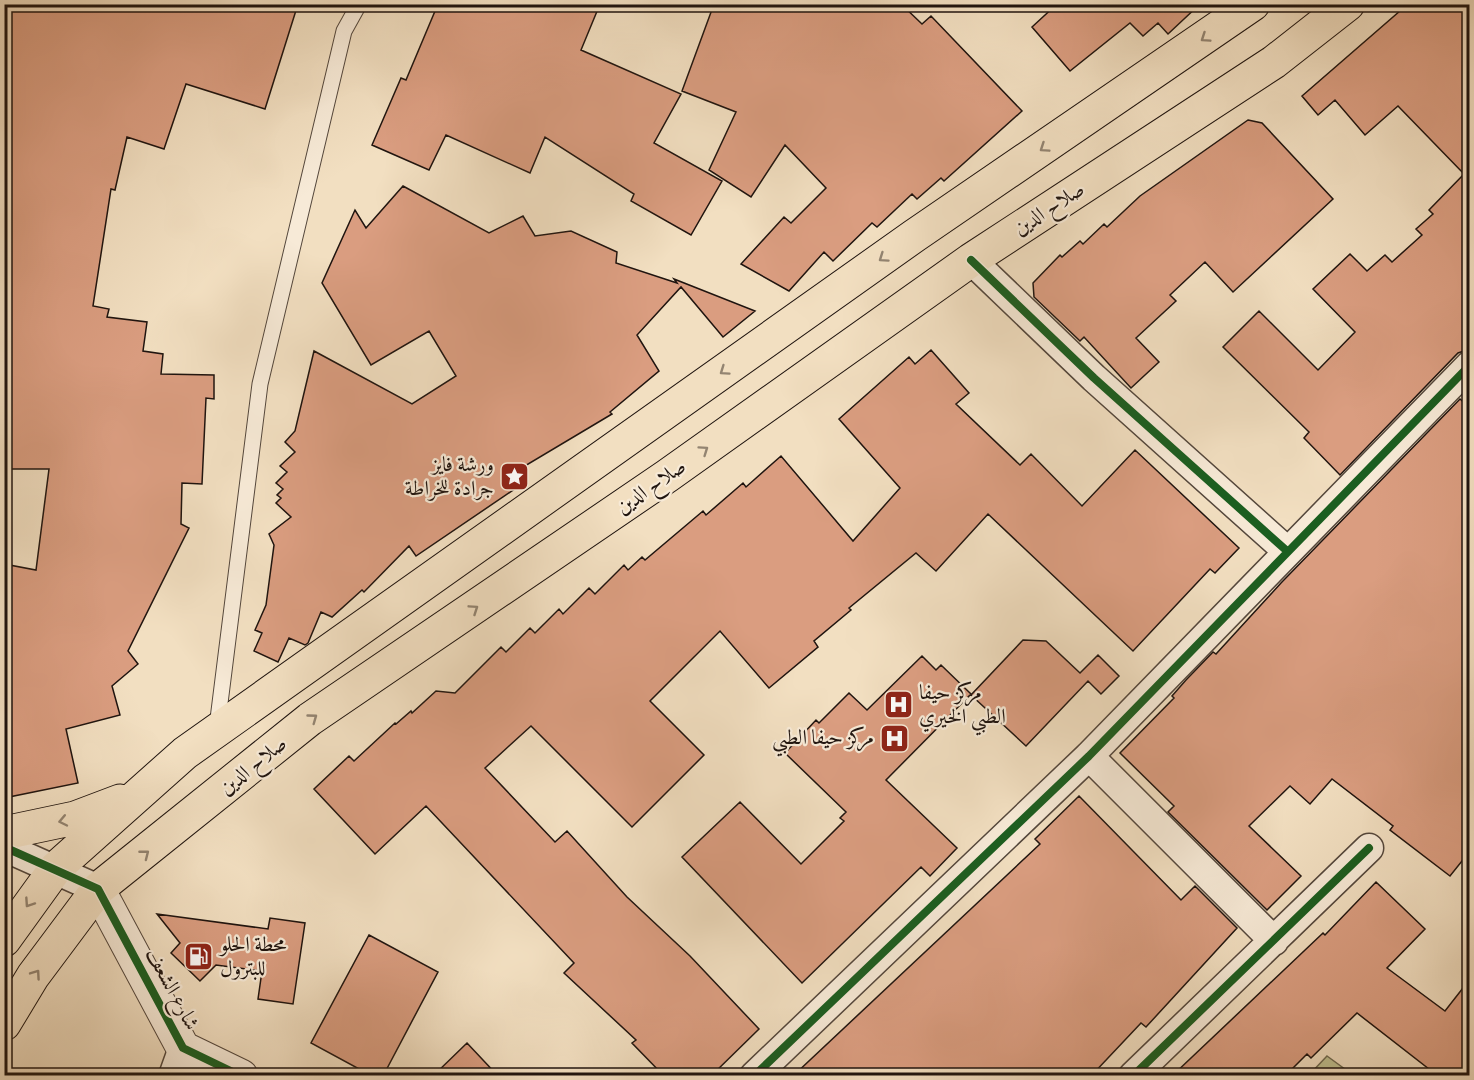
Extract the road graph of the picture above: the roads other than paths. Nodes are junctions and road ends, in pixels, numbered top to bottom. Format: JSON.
{"nodes":[{"id":1,"x":359,"y":4,"type":"edge"},
{"id":2,"x":1253,"y":4,"type":"edge"},
{"id":3,"x":1348,"y":4,"type":"edge"},
{"id":4,"x":914,"y":236,"type":"junction"},
{"id":5,"x":971,"y":260,"type":"junction"},
{"id":6,"x":944,"y":280,"type":"junction"},
{"id":7,"x":1470,"y":365,"type":"edge"},
{"id":8,"x":1287,"y":551,"type":"junction"},
{"id":9,"x":217,"y":730,"type":"junction"},
{"id":10,"x":1089,"y":756,"type":"junction"},
{"id":11,"x":138,"y":794,"type":"junction"},
{"id":12,"x":4,"y":832,"type":"edge"},
{"id":13,"x":4,"y":847,"type":"edge"},
{"id":14,"x":1369,"y":848,"type":"dead end"},
{"id":15,"x":56,"y":868,"type":"junction"},
{"id":16,"x":99,"y":890,"type":"junction"},
{"id":17,"x":4,"y":940,"type":"edge"},
{"id":18,"x":1274,"y":941,"type":"junction"},
{"id":19,"x":4,"y":1024,"type":"edge"},
{"id":20,"x":178,"y":1062,"type":"edge"},
{"id":21,"x":241,"y":1076,"type":"edge"},
{"id":22,"x":754,"y":1076,"type":"edge"},
{"id":23,"x":1133,"y":1076,"type":"edge"}],
"edges":[{"from":1,"to":9,"type":"lane"},
{"from":2,"to":4,"type":"highway","one_way":true},
{"from":3,"to":5,"type":"highway","name":"صلاح الدين"},
{"from":4,"to":6,"type":"highway"},
{"from":4,"to":9,"type":"highway","one_way":true},
{"from":5,"to":6,"type":"highway","name":"صلاح الدين"},
{"from":5,"to":8,"type":"street"},
{"from":16,"to":6,"type":"highway","name":"صلاح الدين","one_way":true},
{"from":7,"to":8,"type":"street"},
{"from":8,"to":10,"type":"street"},
{"from":9,"to":11,"type":"highway"},
{"from":10,"to":18,"type":"street"},
{"from":10,"to":22,"type":"street"},
{"from":11,"to":12,"type":"highway","one_way":true},
{"from":11,"to":15,"type":"highway"},
{"from":13,"to":15,"type":"street"},
{"from":14,"to":18,"type":"street"},
{"from":15,"to":16,"type":"street"},
{"from":15,"to":17,"type":"highway","one_way":true},
{"from":19,"to":16,"type":"highway","name":"صلاح الدين","one_way":true},
{"from":16,"to":20,"type":"street","name":"شارع الشعف"},
{"from":18,"to":23,"type":"street"},
{"from":20,"to":21,"type":"street","name":"شارع الشعف"}]}
